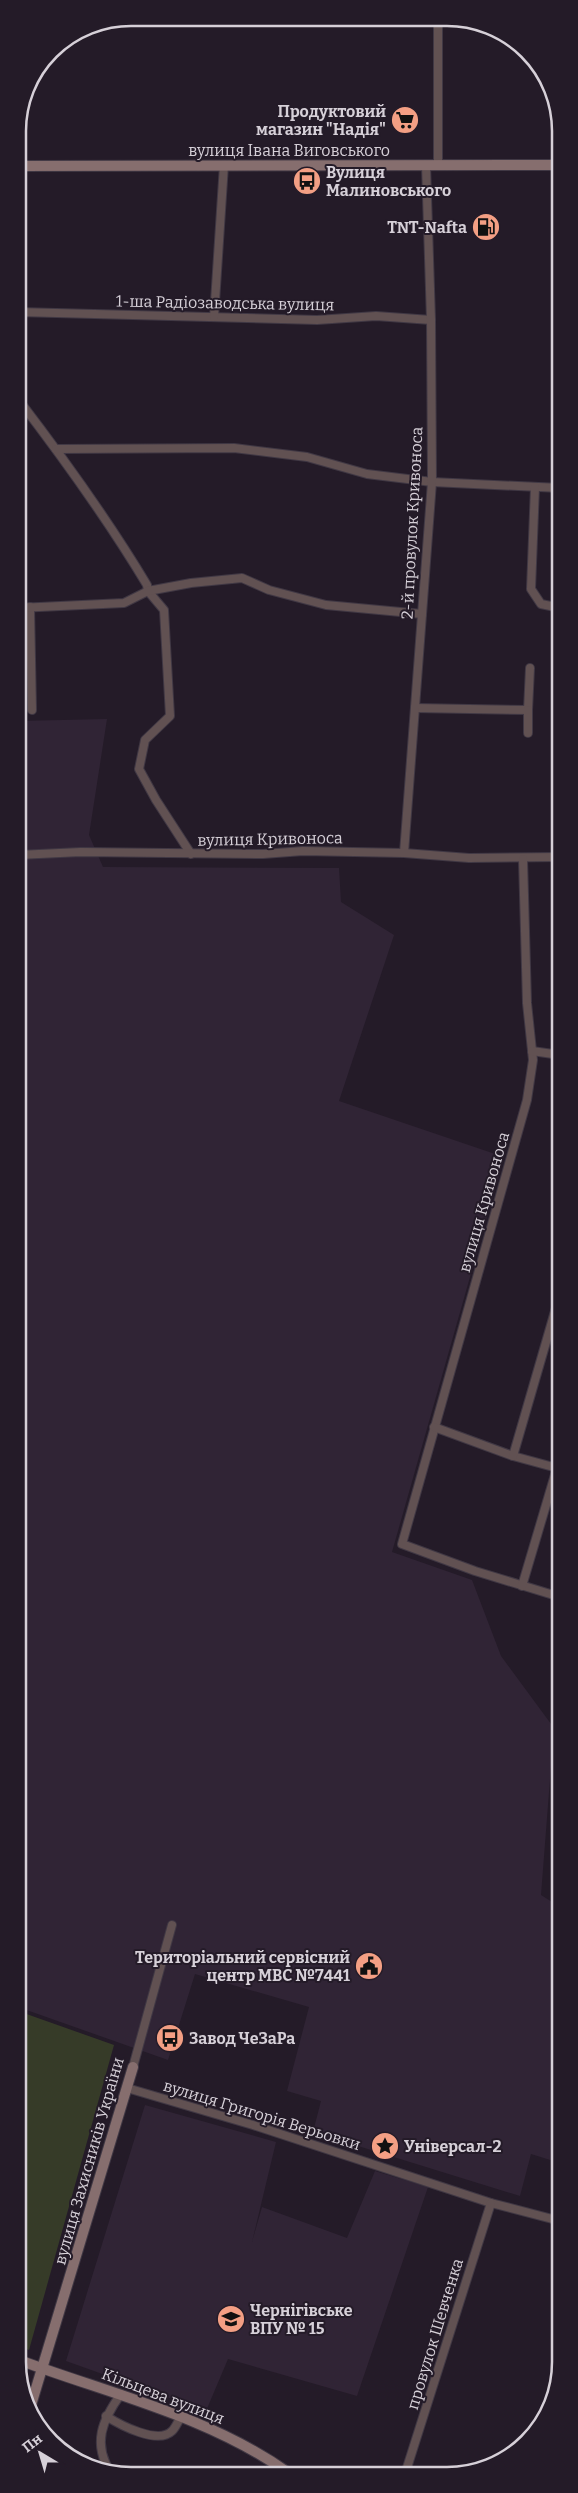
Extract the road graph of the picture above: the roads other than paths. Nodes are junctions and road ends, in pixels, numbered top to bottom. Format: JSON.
{"nodes":[{"id":1,"x":438,"y":26,"type":"edge"},
{"id":2,"x":224,"y":165,"type":"junction"},
{"id":3,"x":426,"y":165,"type":"junction"},
{"id":4,"x":438,"y":165,"type":"junction"},
{"id":5,"x":552,"y":165,"type":"edge"},
{"id":6,"x":26,"y":166,"type":"edge"},
{"id":7,"x":26,"y":312,"type":"edge"},
{"id":8,"x":214,"y":317,"type":"junction"},
{"id":9,"x":431,"y":320,"type":"junction"},
{"id":10,"x":26,"y":410,"type":"edge"},
{"id":11,"x":56,"y":449,"type":"junction"},
{"id":12,"x":432,"y":482,"type":"junction"},
{"id":13,"x":535,"y":487,"type":"junction"},
{"id":14,"x":552,"y":488,"type":"edge"},
{"id":15,"x":148,"y":591,"type":"junction"},
{"id":16,"x":552,"y":606,"type":"edge"},
{"id":17,"x":26,"y":607,"type":"edge"},
{"id":18,"x":30,"y":607,"type":"junction"},
{"id":19,"x":422,"y":614,"type":"junction"},
{"id":20,"x":530,"y":668,"type":"dead end"},
{"id":21,"x":415,"y":708,"type":"junction"},
{"id":22,"x":32,"y":710,"type":"dead end"},
{"id":23,"x":528,"y":710,"type":"junction"},
{"id":24,"x":528,"y":733,"type":"dead end"},
{"id":25,"x":404,"y":853,"type":"junction"},
{"id":26,"x":26,"y":854,"type":"edge"},
{"id":27,"x":191,"y":854,"type":"junction"},
{"id":28,"x":552,"y":857,"type":"edge"},
{"id":29,"x":523,"y":859,"type":"junction"},
{"id":30,"x":532,"y":1051,"type":"junction"},
{"id":31,"x":552,"y":1054,"type":"edge"},
{"id":32,"x":552,"y":1322,"type":"edge"},
{"id":33,"x":434,"y":1427,"type":"junction"},
{"id":34,"x":513,"y":1456,"type":"junction"},
{"id":35,"x":552,"y":1467,"type":"edge"},
{"id":36,"x":552,"y":1482,"type":"edge"},
{"id":37,"x":522,"y":1586,"type":"junction"},
{"id":38,"x":552,"y":1595,"type":"edge"},
{"id":39,"x":172,"y":1925,"type":"dead end"},
{"id":40,"x":132,"y":2067,"type":"joint"},
{"id":41,"x":127,"y":2088,"type":"junction"},
{"id":42,"x":491,"y":2202,"type":"junction"},
{"id":43,"x":552,"y":2220,"type":"edge"},
{"id":44,"x":26,"y":2363,"type":"edge"},
{"id":45,"x":44,"y":2369,"type":"junction"},
{"id":46,"x":121,"y":2394,"type":"junction"},
{"id":47,"x":33,"y":2399,"type":"edge"},
{"id":48,"x":106,"y":2416,"type":"junction"},
{"id":49,"x":181,"y":2417,"type":"junction"},
{"id":50,"x":106,"y":2463,"type":"edge"},
{"id":51,"x":279,"y":2467,"type":"edge"},
{"id":52,"x":408,"y":2467,"type":"edge"}],
"edges":[{"from":1,"to":4,"type":"street"},
{"from":2,"to":3,"type":"street","name":"вулиця Івана Виговського"},
{"from":2,"to":6,"type":"street","name":"вулиця Івана Виговського"},
{"from":2,"to":8,"type":"street"},
{"from":3,"to":4,"type":"street","name":"вулиця Івана Виговського"},
{"from":3,"to":9,"type":"street","name":"2-й провулок Кривоноса"},
{"from":4,"to":5,"type":"street","name":"вулиця Івана Виговського"},
{"from":7,"to":8,"type":"street","name":"1-ша Радіозаводська вулиця"},
{"from":8,"to":9,"type":"street","name":"1-ша Радіозаводська вулиця"},
{"from":9,"to":12,"type":"street","name":"2-й провулок Кривоноса"},
{"from":10,"to":11,"type":"street"},
{"from":11,"to":12,"type":"street"},
{"from":11,"to":15,"type":"street"},
{"from":12,"to":13,"type":"street"},
{"from":12,"to":19,"type":"street","name":"2-й провулок Кривоноса"},
{"from":13,"to":14,"type":"street"},
{"from":13,"to":16,"type":"street"},
{"from":15,"to":18,"type":"street"},
{"from":15,"to":19,"type":"street"},
{"from":15,"to":27,"type":"street"},
{"from":17,"to":18,"type":"street"},
{"from":18,"to":22,"type":"street"},
{"from":19,"to":21,"type":"street","name":"2-й провулок Кривоноса"},
{"from":20,"to":23,"type":"street"},
{"from":21,"to":23,"type":"street"},
{"from":21,"to":25,"type":"street","name":"2-й провулок Кривоноса"},
{"from":23,"to":24,"type":"street"},
{"from":25,"to":27,"type":"street","name":"вулиця Кривоноса"},
{"from":25,"to":29,"type":"street","name":"вулиця Кривоноса"},
{"from":26,"to":27,"type":"street","name":"вулиця Кривоноса"},
{"from":28,"to":29,"type":"street","name":"вулиця Кривоноса"},
{"from":29,"to":30,"type":"street","name":"вулиця Кривоноса"},
{"from":30,"to":31,"type":"street"},
{"from":30,"to":33,"type":"street","name":"вулиця Кривоноса"},
{"from":32,"to":34,"type":"street"},
{"from":33,"to":34,"type":"street"},
{"from":33,"to":37,"type":"street","name":"вулиця Кривоноса"},
{"from":34,"to":35,"type":"street"},
{"from":36,"to":37,"type":"street"},
{"from":37,"to":38,"type":"street"},
{"from":39,"to":40,"type":"street","name":"вулиця Захисників України"},
{"from":40,"to":41,"type":"street","name":"вулиця Захисників України"},
{"from":41,"to":42,"type":"street","name":"вулиця Григорія Верьовки"},
{"from":41,"to":45,"type":"street","name":"вулиця Захисників України"},
{"from":42,"to":43,"type":"street","name":"вулиця Григорія Верьовки"},
{"from":42,"to":52,"type":"street","name":"провулок Шевченка"},
{"from":44,"to":45,"type":"street","name":"Кільцева вулиця"},
{"from":45,"to":46,"type":"street","name":"Кільцева вулиця"},
{"from":45,"to":47,"type":"street","name":"вулиця Захисників України"},
{"from":46,"to":48,"type":"street"},
{"from":46,"to":49,"type":"street","name":"Кільцева вулиця"},
{"from":48,"to":49,"type":"street"},
{"from":48,"to":50,"type":"street"},
{"from":49,"to":51,"type":"street","name":"Кільцева вулиця"}]}
